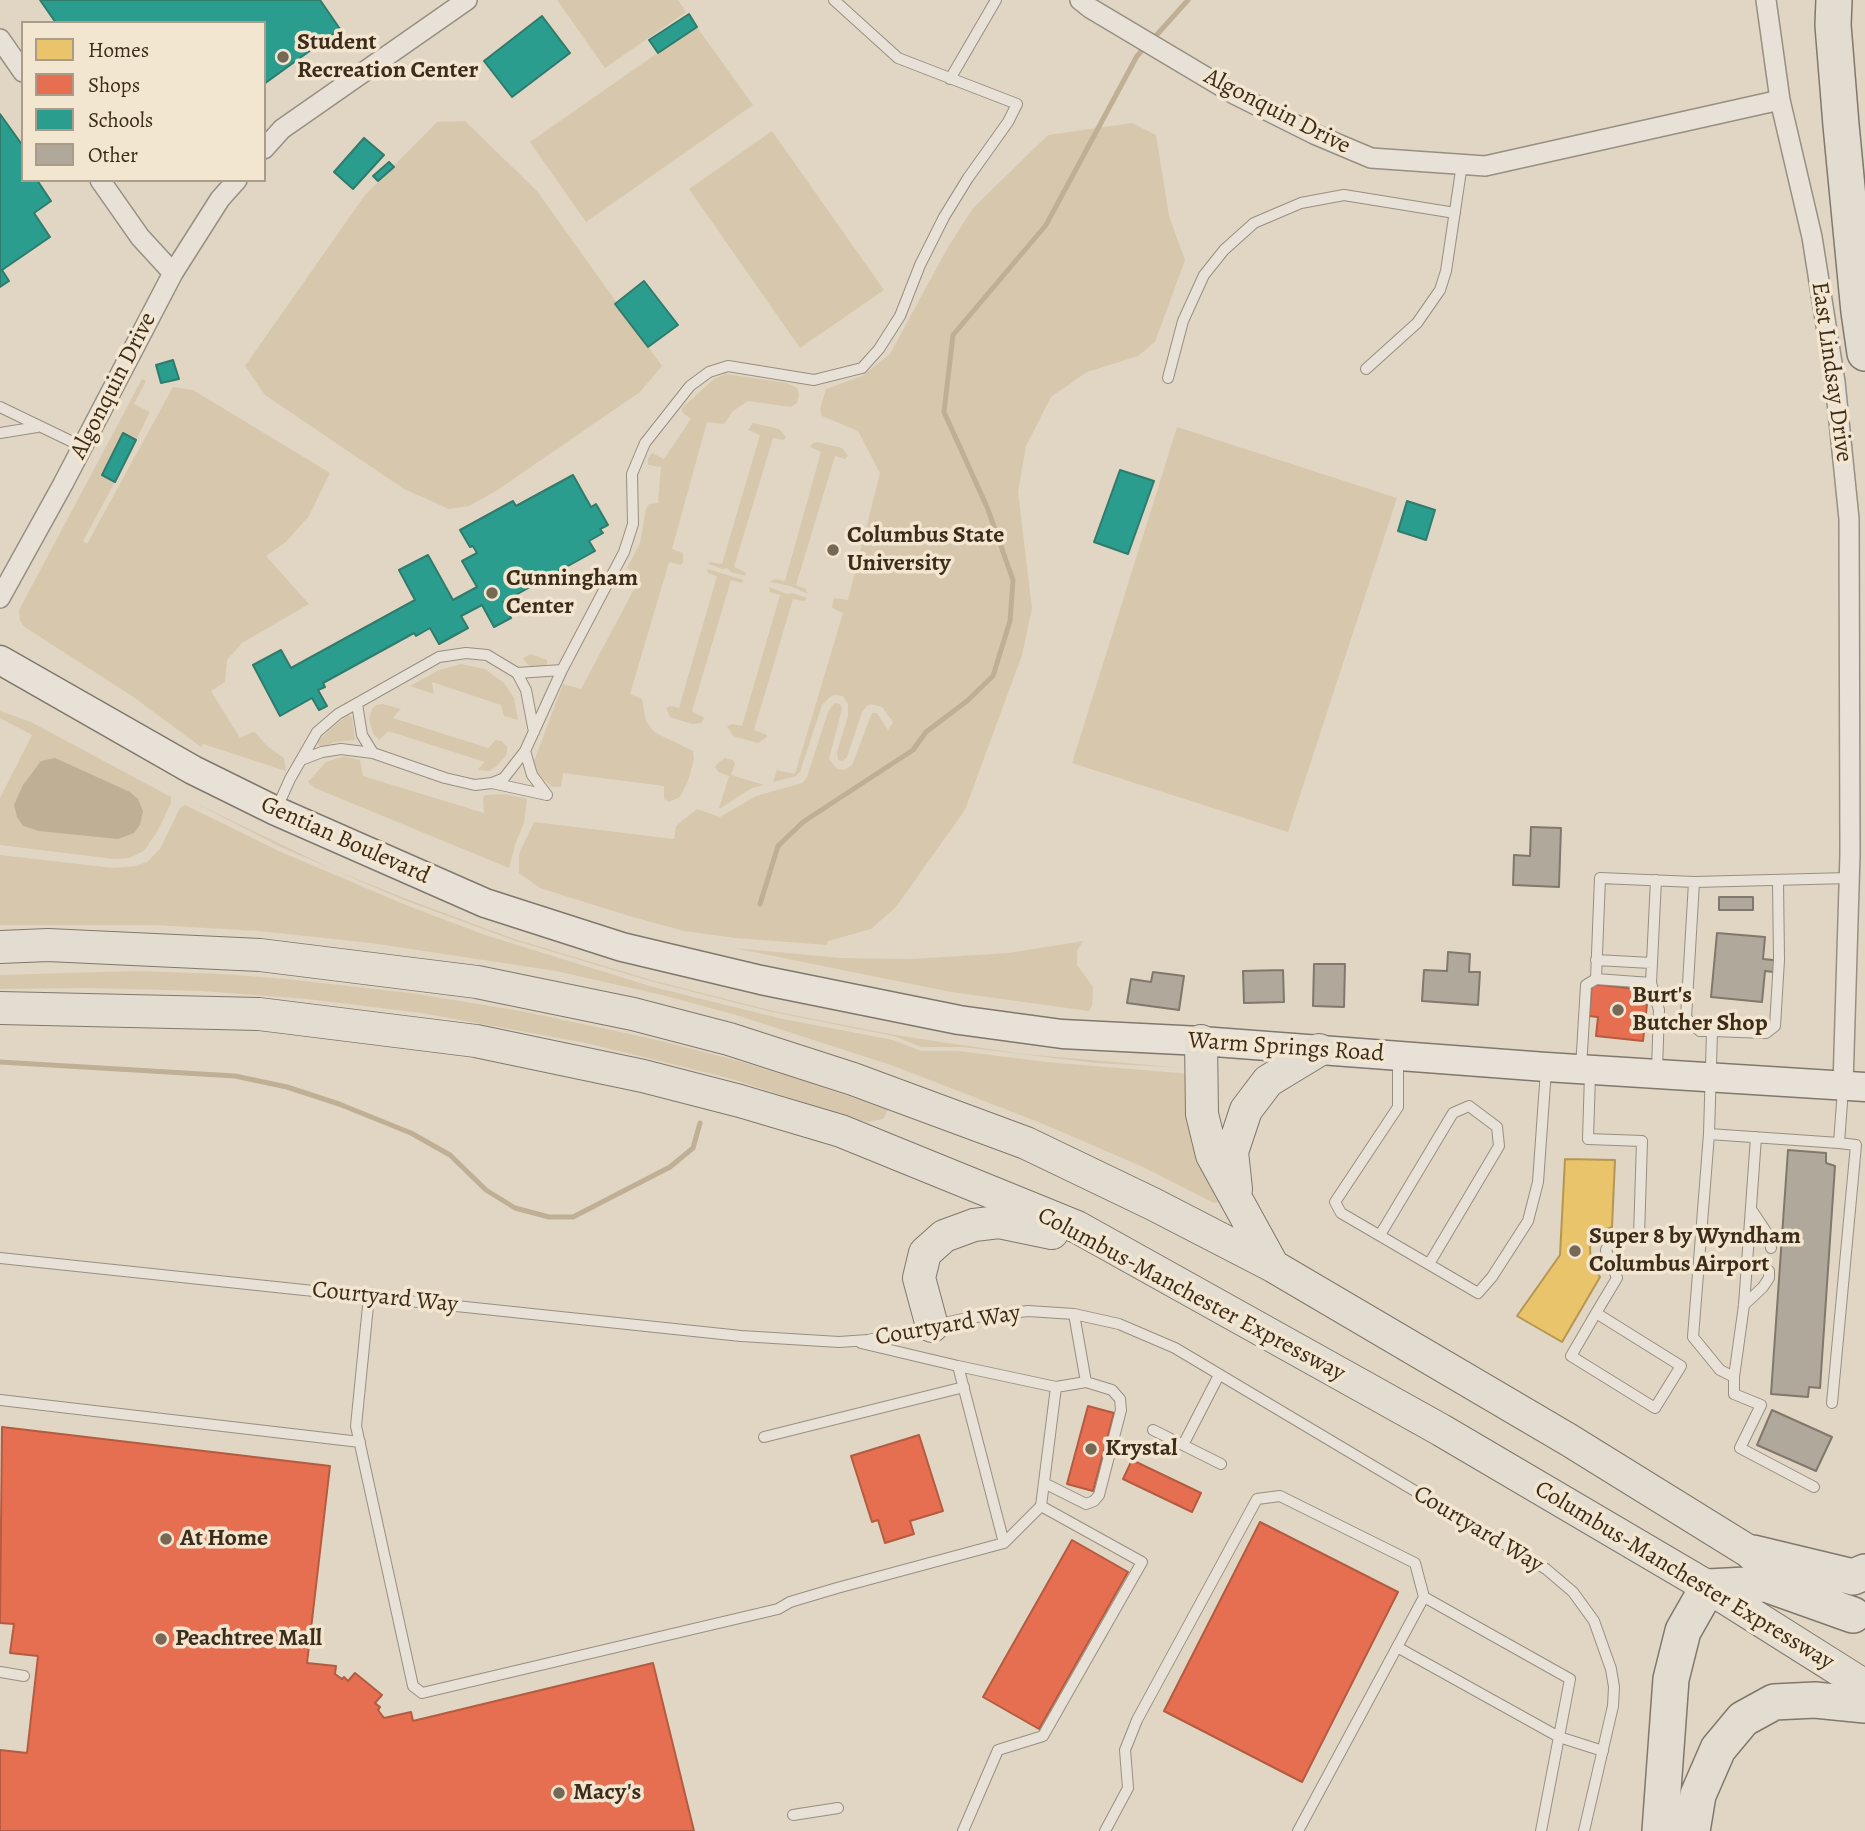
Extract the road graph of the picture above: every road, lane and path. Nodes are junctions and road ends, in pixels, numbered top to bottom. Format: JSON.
{"nodes":[{"id":1,"x":834,"y":0,"type":"edge"},
{"id":2,"x":996,"y":0,"type":"edge"},
{"id":3,"x":1080,"y":0,"type":"edge"},
{"id":4,"x":1766,"y":0,"type":"edge"},
{"id":5,"x":1834,"y":0,"type":"edge"},
{"id":6,"x":464,"y":1,"type":"edge"},
{"id":7,"x":0,"y":40,"type":"edge"},
{"id":8,"x":21,"y":69,"type":"edge"},
{"id":9,"x":950,"y":79,"type":"junction"},
{"id":10,"x":1780,"y":100,"type":"junction"},
{"id":11,"x":266,"y":147,"type":"edge"},
{"id":12,"x":1462,"y":164,"type":"junction"},
{"id":13,"x":101,"y":182,"type":"edge"},
{"id":14,"x":235,"y":182,"type":"edge"},
{"id":15,"x":1455,"y":213,"type":"junction"},
{"id":16,"x":173,"y":273,"type":"junction"},
{"id":17,"x":1865,"y":353,"type":"edge"},
{"id":18,"x":1366,"y":369,"type":"dead end"},
{"id":19,"x":1168,"y":378,"type":"dead end"},
{"id":20,"x":0,"y":407,"type":"edge"},
{"id":21,"x":37,"y":426,"type":"junction"},
{"id":22,"x":0,"y":433,"type":"edge"},
{"id":23,"x":83,"y":447,"type":"junction"},
{"id":24,"x":0,"y":597,"type":"edge"},
{"id":25,"x":0,"y":660,"type":"edge"},
{"id":26,"x":562,"y":670,"type":"junction"},
{"id":27,"x":517,"y":673,"type":"junction"},
{"id":28,"x":357,"y":704,"type":"junction"},
{"id":29,"x":534,"y":732,"type":"junction"},
{"id":30,"x":525,"y":751,"type":"junction"},
{"id":31,"x":373,"y":753,"type":"junction"},
{"id":32,"x":301,"y":760,"type":"junction"},
{"id":33,"x":492,"y":783,"type":"junction"},
{"id":34,"x":276,"y":811,"type":"junction"},
{"id":35,"x":1849,"y":878,"type":"junction"},
{"id":36,"x":1656,"y":880,"type":"junction"},
{"id":37,"x":1778,"y":880,"type":"junction"},
{"id":38,"x":1694,"y":882,"type":"junction"},
{"id":39,"x":0,"y":947,"type":"edge"},
{"id":40,"x":1597,"y":960,"type":"junction"},
{"id":41,"x":1651,"y":963,"type":"junction"},
{"id":42,"x":712,"y":968,"type":"joint"},
{"id":43,"x":1596,"y":979,"type":"junction"},
{"id":44,"x":1651,"y":983,"type":"junction"},
{"id":45,"x":0,"y":1008,"type":"edge"},
{"id":46,"x":1712,"y":1031,"type":"junction"},
{"id":47,"x":1201,"y":1041,"type":"junction"},
{"id":48,"x":1319,"y":1050,"type":"junction"},
{"id":49,"x":1398,"y":1056,"type":"junction"},
{"id":50,"x":1546,"y":1067,"type":"junction"},
{"id":51,"x":1586,"y":1069,"type":"junction"},
{"id":52,"x":1656,"y":1074,"type":"junction"},
{"id":53,"x":1711,"y":1077,"type":"junction"},
{"id":54,"x":1854,"y":1086,"type":"edge"},
{"id":55,"x":1709,"y":1135,"type":"junction"},
{"id":56,"x":1756,"y":1138,"type":"junction"},
{"id":57,"x":1839,"y":1143,"type":"junction"},
{"id":58,"x":1237,"y":1201,"type":"junction"},
{"id":59,"x":1751,"y":1209,"type":"junction"},
{"id":60,"x":1380,"y":1235,"type":"junction"},
{"id":61,"x":1771,"y":1248,"type":"dead end"},
{"id":62,"x":1122,"y":1253,"type":"junction"},
{"id":63,"x":0,"y":1258,"type":"edge"},
{"id":64,"x":1429,"y":1264,"type":"junction"},
{"id":65,"x":1273,"y":1266,"type":"junction"},
{"id":66,"x":1769,"y":1271,"type":"dead end"},
{"id":67,"x":369,"y":1296,"type":"junction"},
{"id":68,"x":1744,"y":1305,"type":"junction"},
{"id":69,"x":1596,"y":1313,"type":"junction"},
{"id":70,"x":1074,"y":1314,"type":"junction"},
{"id":71,"x":932,"y":1326,"type":"junction"},
{"id":72,"x":853,"y":1342,"type":"junction"},
{"id":73,"x":958,"y":1366,"type":"junction"},
{"id":74,"x":1219,"y":1374,"type":"junction"},
{"id":75,"x":1734,"y":1377,"type":"junction"},
{"id":76,"x":1086,"y":1382,"type":"junction"},
{"id":77,"x":964,"y":1387,"type":"junction"},
{"id":78,"x":1056,"y":1387,"type":"junction"},
{"id":79,"x":0,"y":1400,"type":"edge"},
{"id":80,"x":1832,"y":1403,"type":"dead end"},
{"id":81,"x":1153,"y":1430,"type":"dead end"},
{"id":82,"x":764,"y":1437,"type":"dead end"},
{"id":83,"x":360,"y":1442,"type":"junction"},
{"id":84,"x":1183,"y":1445,"type":"junction"},
{"id":85,"x":1221,"y":1464,"type":"dead end"},
{"id":86,"x":1044,"y":1483,"type":"junction"},
{"id":87,"x":1814,"y":1487,"type":"dead end"},
{"id":88,"x":1041,"y":1506,"type":"junction"},
{"id":89,"x":1004,"y":1543,"type":"junction"},
{"id":90,"x":1752,"y":1553,"type":"junction"},
{"id":91,"x":1865,"y":1572,"type":"edge"},
{"id":92,"x":1708,"y":1587,"type":"junction"},
{"id":93,"x":1424,"y":1597,"type":"junction"},
{"id":94,"x":1859,"y":1618,"type":"edge"},
{"id":95,"x":1397,"y":1647,"type":"junction"},
{"id":96,"x":0,"y":1672,"type":"edge"},
{"id":97,"x":24,"y":1676,"type":"dead end"},
{"id":98,"x":1865,"y":1686,"type":"edge"},
{"id":99,"x":1865,"y":1705,"type":"edge"},
{"id":100,"x":1559,"y":1737,"type":"junction"},
{"id":101,"x":1603,"y":1751,"type":"junction"},
{"id":102,"x":838,"y":1808,"type":"dead end"},
{"id":103,"x":793,"y":1815,"type":"dead end"},
{"id":104,"x":963,"y":1831,"type":"edge"},
{"id":105,"x":1105,"y":1831,"type":"edge"},
{"id":106,"x":1298,"y":1831,"type":"edge"},
{"id":107,"x":1541,"y":1831,"type":"edge"},
{"id":108,"x":1584,"y":1831,"type":"edge"},
{"id":109,"x":1660,"y":1831,"type":"edge"},
{"id":110,"x":1692,"y":1831,"type":"edge"}],
"edges":[{"from":1,"to":9,"type":"lane"},
{"from":2,"to":9,"type":"lane"},
{"from":3,"to":12,"type":"street","name":"Algonquin Drive"},
{"from":4,"to":10,"type":"street","name":"East Lindsay Drive"},
{"from":5,"to":17,"type":"highway"},
{"from":6,"to":11,"type":"street"},
{"from":7,"to":8,"type":"street"},
{"from":9,"to":26,"type":"lane"},
{"from":10,"to":12,"type":"street","name":"Algonquin Drive"},
{"from":10,"to":35,"type":"street","name":"East Lindsay Drive"},
{"from":12,"to":15,"type":"lane"},
{"from":13,"to":16,"type":"street"},
{"from":14,"to":16,"type":"street","name":"Algonquin Drive"},
{"from":15,"to":18,"type":"lane"},
{"from":15,"to":19,"type":"lane"},
{"from":16,"to":23,"type":"street","name":"Algonquin Drive"},
{"from":20,"to":21,"type":"lane"},
{"from":21,"to":22,"type":"lane"},
{"from":21,"to":23,"type":"lane"},
{"from":23,"to":24,"type":"street","name":"Algonquin Drive"},
{"from":25,"to":34,"type":"main road","name":"Gentian Boulevard"},
{"from":26,"to":27,"type":"lane"},
{"from":26,"to":29,"type":"lane"},
{"from":27,"to":28,"type":"lane"},
{"from":27,"to":29,"type":"lane"},
{"from":28,"to":31,"type":"lane"},
{"from":28,"to":32,"type":"lane"},
{"from":29,"to":30,"type":"lane"},
{"from":30,"to":33,"type":"lane"},
{"from":30,"to":33,"type":"lane"},
{"from":31,"to":32,"type":"lane"},
{"from":31,"to":33,"type":"lane"},
{"from":32,"to":34,"type":"lane"},
{"from":34,"to":42,"type":"main road","name":"Gentian Boulevard"},
{"from":35,"to":37,"type":"lane"},
{"from":35,"to":54,"type":"street","name":"East Lindsay Drive"},
{"from":36,"to":38,"type":"lane"},
{"from":36,"to":40,"type":"lane"},
{"from":36,"to":41,"type":"lane"},
{"from":37,"to":38,"type":"lane"},
{"from":37,"to":46,"type":"lane"},
{"from":38,"to":46,"type":"lane"},
{"from":39,"to":65,"type":"highway"},
{"from":40,"to":41,"type":"lane"},
{"from":40,"to":43,"type":"lane"},
{"from":41,"to":44,"type":"lane"},
{"from":42,"to":47,"type":"main road","name":"Warm Springs Road"},
{"from":43,"to":44,"type":"lane"},
{"from":43,"to":51,"type":"lane"},
{"from":44,"to":52,"type":"lane"},
{"from":45,"to":62,"type":"highway","name":"Columbus-Manchester Expressway"},
{"from":46,"to":53,"type":"lane"},
{"from":47,"to":48,"type":"main road","name":"Warm Springs Road"},
{"from":47,"to":58,"type":"highway"},
{"from":48,"to":49,"type":"main road","name":"Warm Springs Road"},
{"from":48,"to":58,"type":"highway"},
{"from":49,"to":50,"type":"main road","name":"Warm Springs Road"},
{"from":49,"to":60,"type":"lane"},
{"from":50,"to":51,"type":"main road","name":"Warm Springs Road"},
{"from":50,"to":64,"type":"lane"},
{"from":51,"to":52,"type":"main road","name":"Warm Springs Road"},
{"from":51,"to":69,"type":"lane"},
{"from":52,"to":53,"type":"main road","name":"Warm Springs Road"},
{"from":53,"to":54,"type":"main road","name":"Warm Springs Road"},
{"from":53,"to":55,"type":"lane"},
{"from":54,"to":57,"type":"lane"},
{"from":55,"to":56,"type":"lane"},
{"from":55,"to":75,"type":"lane"},
{"from":56,"to":57,"type":"lane"},
{"from":56,"to":59,"type":"lane"},
{"from":57,"to":80,"type":"lane"},
{"from":58,"to":65,"type":"highway"},
{"from":59,"to":61,"type":"lane"},
{"from":59,"to":68,"type":"lane"},
{"from":60,"to":64,"type":"lane"},
{"from":60,"to":64,"type":"lane"},
{"from":62,"to":71,"type":"highway"},
{"from":62,"to":92,"type":"highway","name":"Columbus-Manchester Expressway"},
{"from":63,"to":67,"type":"lane","name":"Courtyard Way"},
{"from":65,"to":90,"type":"highway"},
{"from":66,"to":68,"type":"lane"},
{"from":67,"to":72,"type":"lane","name":"Courtyard Way"},
{"from":67,"to":83,"type":"lane"},
{"from":68,"to":75,"type":"lane"},
{"from":69,"to":69,"type":"lane"},
{"from":70,"to":71,"type":"lane","name":"Courtyard Way"},
{"from":70,"to":74,"type":"lane","name":"Courtyard Way"},
{"from":70,"to":76,"type":"lane"},
{"from":71,"to":72,"type":"lane","name":"Courtyard Way"},
{"from":72,"to":73,"type":"lane"},
{"from":73,"to":77,"type":"lane"},
{"from":73,"to":78,"type":"lane"},
{"from":74,"to":84,"type":"lane"},
{"from":74,"to":101,"type":"lane","name":"Courtyard Way"},
{"from":75,"to":87,"type":"lane"},
{"from":76,"to":78,"type":"lane"},
{"from":76,"to":86,"type":"lane"},
{"from":77,"to":82,"type":"lane"},
{"from":77,"to":89,"type":"lane"},
{"from":78,"to":86,"type":"lane"},
{"from":79,"to":83,"type":"lane"},
{"from":81,"to":84,"type":"lane"},
{"from":83,"to":89,"type":"lane"},
{"from":84,"to":85,"type":"lane"},
{"from":86,"to":88,"type":"lane"},
{"from":88,"to":89,"type":"lane"},
{"from":88,"to":104,"type":"lane"},
{"from":90,"to":91,"type":"highway"},
{"from":90,"to":94,"type":"highway"},
{"from":92,"to":94,"type":"highway"},
{"from":92,"to":98,"type":"highway","name":"Columbus-Manchester Expressway"},
{"from":92,"to":109,"type":"highway"},
{"from":93,"to":95,"type":"lane"},
{"from":93,"to":100,"type":"lane"},
{"from":93,"to":105,"type":"lane"},
{"from":95,"to":100,"type":"lane"},
{"from":95,"to":106,"type":"lane"},
{"from":96,"to":97,"type":"lane"},
{"from":99,"to":110,"type":"highway"},
{"from":100,"to":101,"type":"lane"},
{"from":100,"to":107,"type":"lane"},
{"from":101,"to":108,"type":"lane","name":"Courtyard Way"},
{"from":102,"to":103,"type":"lane"}]}
